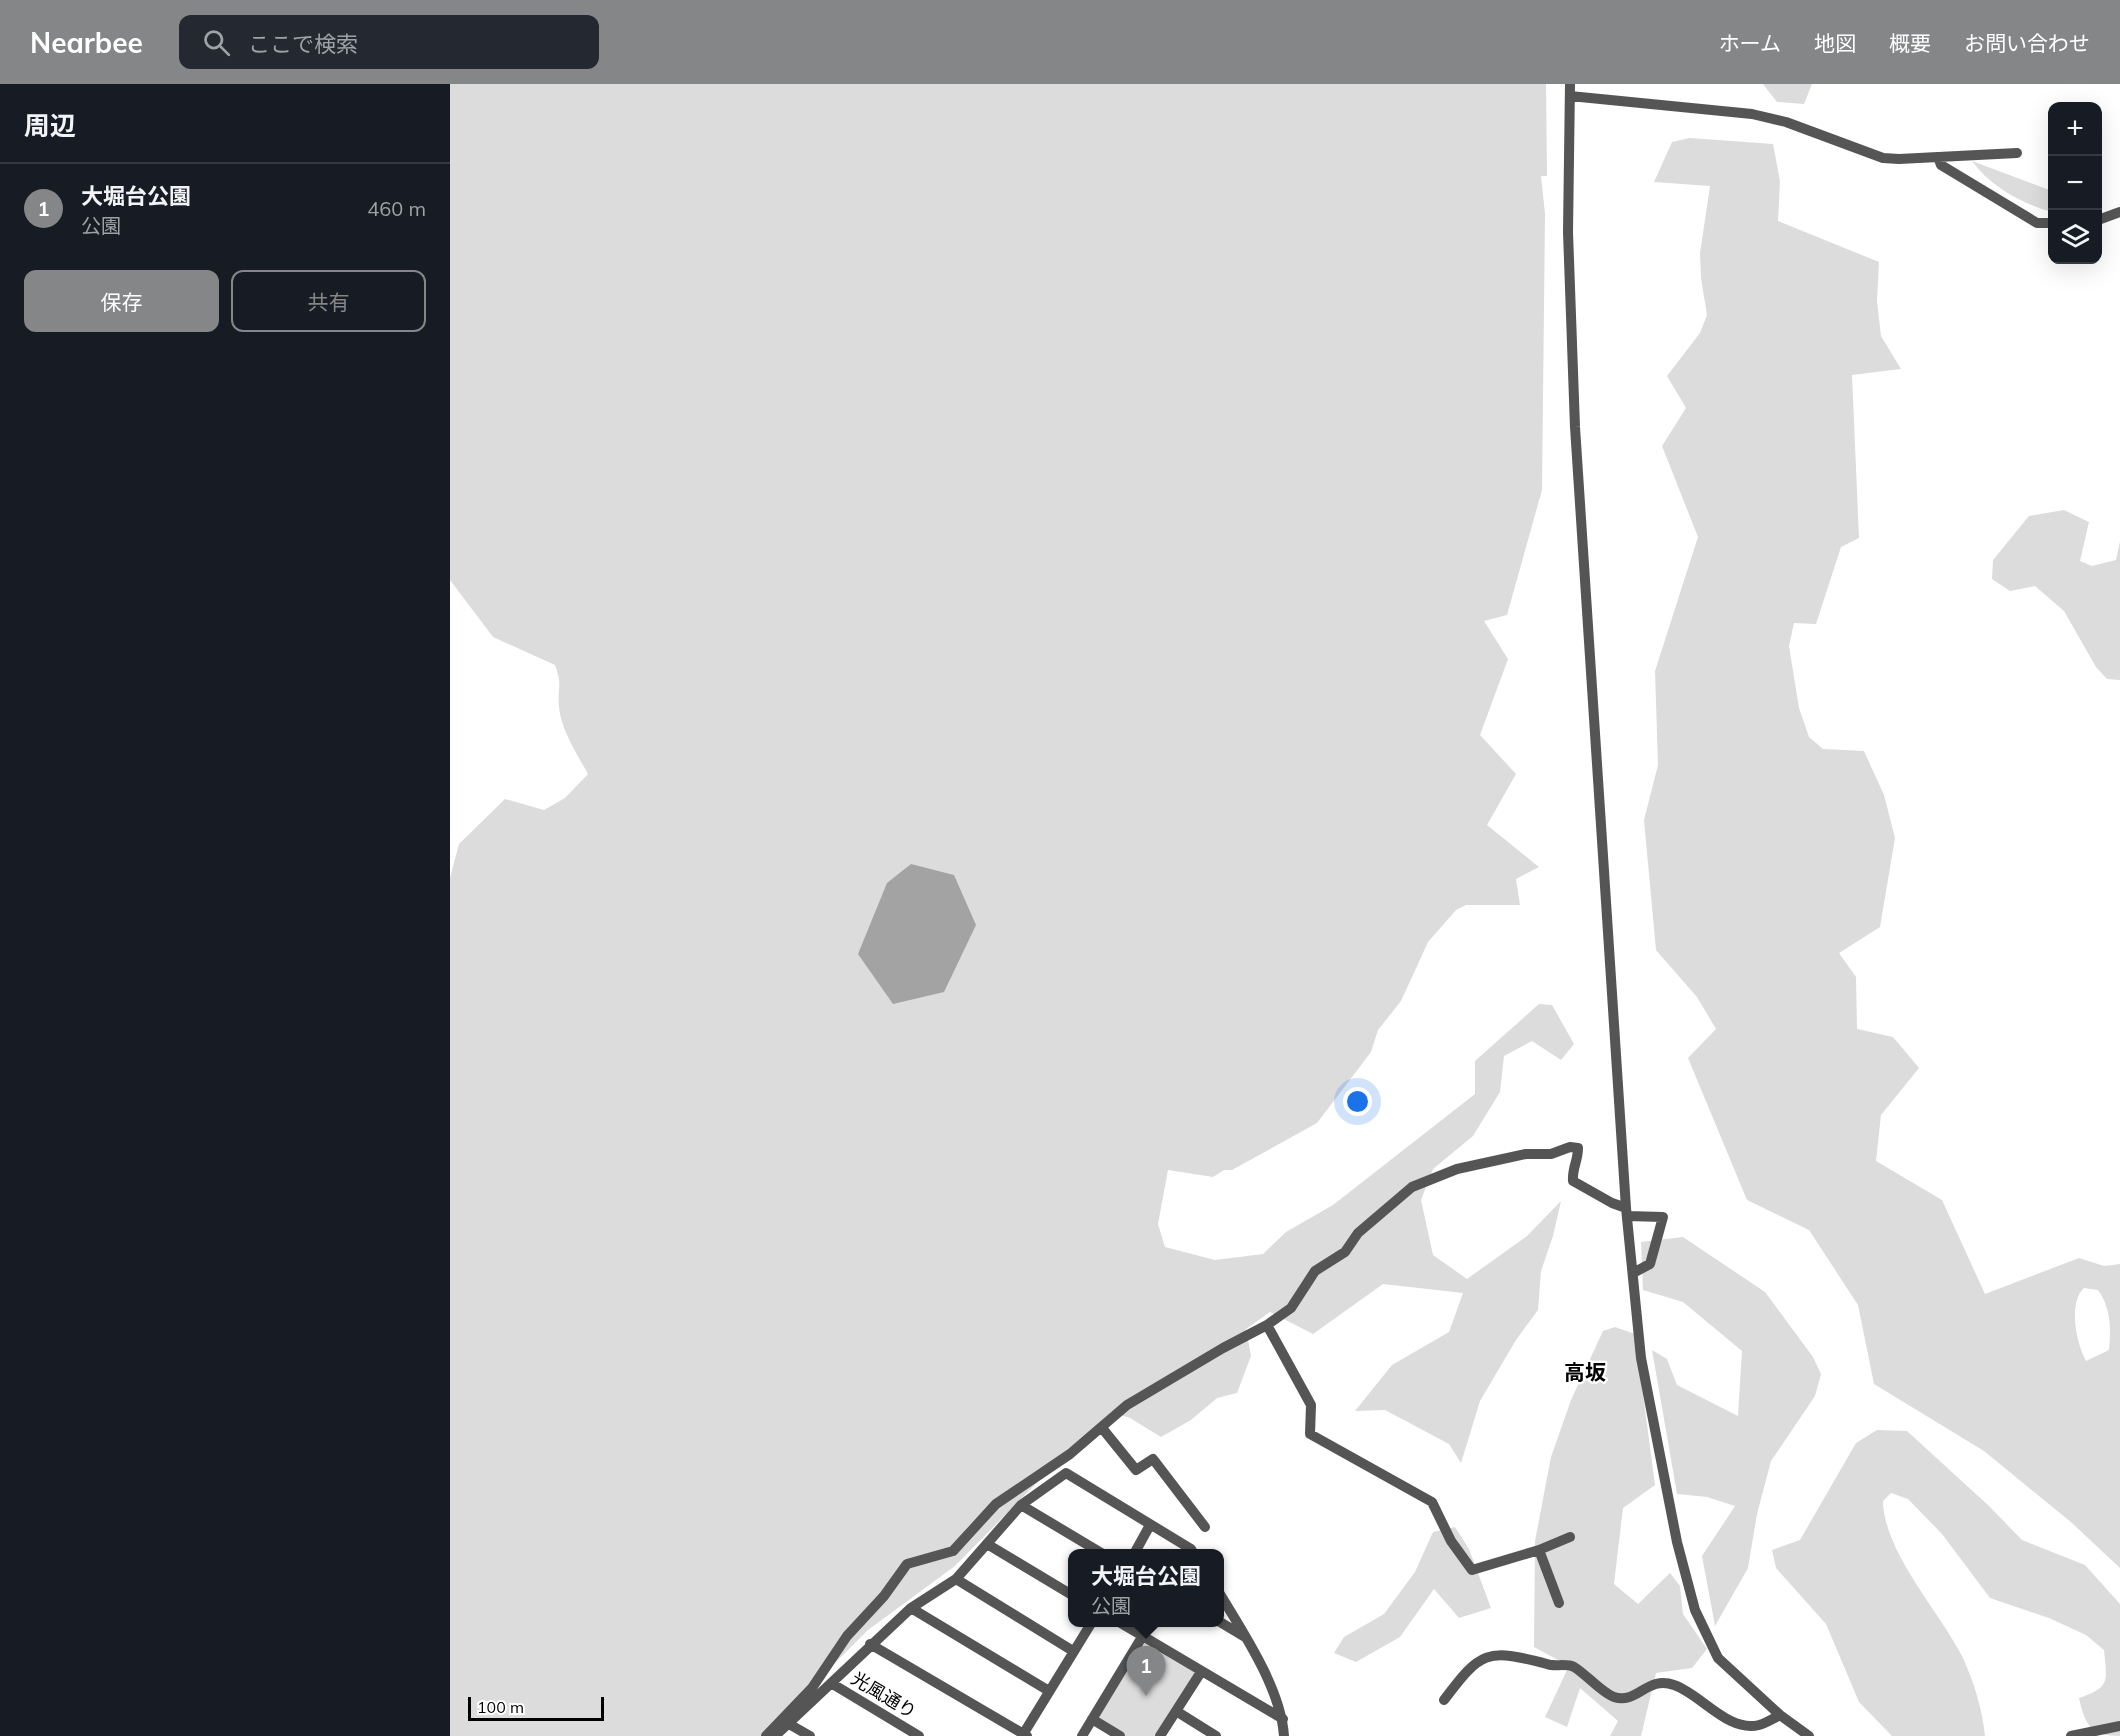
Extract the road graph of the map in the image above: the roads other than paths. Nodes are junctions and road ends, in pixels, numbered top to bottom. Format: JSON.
{"nodes":[{"id":1,"x":1570,"y":84,"type":"edge"},
{"id":2,"x":1570,"y":96,"type":"junction"},
{"id":3,"x":2017,"y":153,"type":"dead end"},
{"id":4,"x":1938,"y":157,"type":"junction"},
{"id":5,"x":2120,"y":212,"type":"edge"},
{"id":6,"x":2102,"y":218,"type":"edge"},
{"id":7,"x":2048,"y":223,"type":"edge"},
{"id":8,"x":1627,"y":1212,"type":"junction"},
{"id":9,"x":1633,"y":1273,"type":"junction"},
{"id":10,"x":1267,"y":1325,"type":"junction"},
{"id":11,"x":1102,"y":1428,"type":"junction"},
{"id":12,"x":1022,"y":1505,"type":"junction"},
{"id":13,"x":1150,"y":1525,"type":"junction"},
{"id":14,"x":1205,"y":1527,"type":"dead end"},
{"id":15,"x":1570,"y":1537,"type":"dead end"},
{"id":16,"x":987,"y":1544,"type":"junction"},
{"id":17,"x":1095,"y":1549,"type":"edge"},
{"id":18,"x":1137,"y":1549,"type":"edge"},
{"id":19,"x":1191,"y":1549,"type":"edge"},
{"id":20,"x":1539,"y":1550,"type":"junction"},
{"id":21,"x":956,"y":1579,"type":"junction"},
{"id":22,"x":1068,"y":1593,"type":"edge"},
{"id":23,"x":1224,"y":1601,"type":"edge"},
{"id":24,"x":1559,"y":1604,"type":"dead end"},
{"id":25,"x":911,"y":1608,"type":"junction"},
{"id":26,"x":1224,"y":1624,"type":"edge"},
{"id":27,"x":1089,"y":1627,"type":"edge"},
{"id":28,"x":1126,"y":1627,"type":"edge"},
{"id":29,"x":1149,"y":1627,"type":"edge"},
{"id":30,"x":1143,"y":1636,"type":"junction"},
{"id":31,"x":1246,"y":1638,"type":"junction"},
{"id":32,"x":870,"y":1644,"type":"junction"},
{"id":33,"x":1073,"y":1651,"type":"junction"},
{"id":34,"x":1201,"y":1672,"type":"junction"},
{"id":35,"x":831,"y":1683,"type":"junction"},
{"id":36,"x":1049,"y":1691,"type":"junction"},
{"id":37,"x":1444,"y":1700,"type":"dead end"},
{"id":38,"x":1176,"y":1711,"type":"junction"},
{"id":39,"x":1780,"y":1715,"type":"junction"},
{"id":40,"x":1092,"y":1719,"type":"junction"},
{"id":41,"x":1283,"y":1719,"type":"junction"},
{"id":42,"x":789,"y":1724,"type":"junction"},
{"id":43,"x":2120,"y":1726,"type":"edge"},
{"id":44,"x":1024,"y":1735,"type":"edge"},
{"id":45,"x":766,"y":1736,"type":"edge"},
{"id":46,"x":774,"y":1736,"type":"edge"},
{"id":47,"x":810,"y":1736,"type":"edge"},
{"id":48,"x":919,"y":1736,"type":"edge"},
{"id":49,"x":1082,"y":1736,"type":"edge"},
{"id":50,"x":1120,"y":1736,"type":"edge"},
{"id":51,"x":1160,"y":1736,"type":"edge"},
{"id":52,"x":1216,"y":1736,"type":"edge"},
{"id":53,"x":1284,"y":1736,"type":"edge"},
{"id":54,"x":1809,"y":1736,"type":"edge"},
{"id":55,"x":2071,"y":1736,"type":"edge"}],
"edges":[{"from":1,"to":2,"type":"street"},
{"from":2,"to":4,"type":"street"},
{"from":2,"to":8,"type":"street"},
{"from":3,"to":4,"type":"street"},
{"from":4,"to":7,"type":"street"},
{"from":5,"to":6,"type":"street"},
{"from":8,"to":9,"type":"street"},
{"from":8,"to":9,"type":"street"},
{"from":8,"to":10,"type":"street"},
{"from":9,"to":39,"type":"street"},
{"from":10,"to":11,"type":"street"},
{"from":10,"to":20,"type":"street"},
{"from":11,"to":14,"type":"street"},
{"from":11,"to":45,"type":"street"},
{"from":12,"to":13,"type":"street"},
{"from":12,"to":16,"type":"street"},
{"from":12,"to":17,"type":"street"},
{"from":13,"to":18,"type":"street"},
{"from":13,"to":19,"type":"street"},
{"from":15,"to":20,"type":"street"},
{"from":16,"to":21,"type":"street"},
{"from":16,"to":22,"type":"street"},
{"from":20,"to":24,"type":"street"},
{"from":21,"to":25,"type":"street"},
{"from":21,"to":33,"type":"street"},
{"from":23,"to":31,"type":"street"},
{"from":25,"to":32,"type":"street"},
{"from":25,"to":36,"type":"street"},
{"from":26,"to":31,"type":"street"},
{"from":27,"to":33,"type":"street"},
{"from":28,"to":30,"type":"street"},
{"from":29,"to":30,"type":"street"},
{"from":30,"to":34,"type":"street"},
{"from":30,"to":40,"type":"street"},
{"from":31,"to":41,"type":"street"},
{"from":32,"to":35,"type":"street"},
{"from":32,"to":44,"type":"street"},
{"from":33,"to":36,"type":"street"},
{"from":34,"to":38,"type":"street"},
{"from":34,"to":41,"type":"street"},
{"from":35,"to":42,"type":"street"},
{"from":35,"to":48,"type":"street","name":"光風通り"},
{"from":36,"to":44,"type":"street"},
{"from":37,"to":39,"type":"street"},
{"from":38,"to":51,"type":"street"},
{"from":38,"to":52,"type":"street"},
{"from":39,"to":54,"type":"street"},
{"from":40,"to":49,"type":"street"},
{"from":40,"to":50,"type":"street"},
{"from":41,"to":53,"type":"street"},
{"from":42,"to":46,"type":"street"},
{"from":42,"to":47,"type":"street"},
{"from":43,"to":55,"type":"street"}]}
